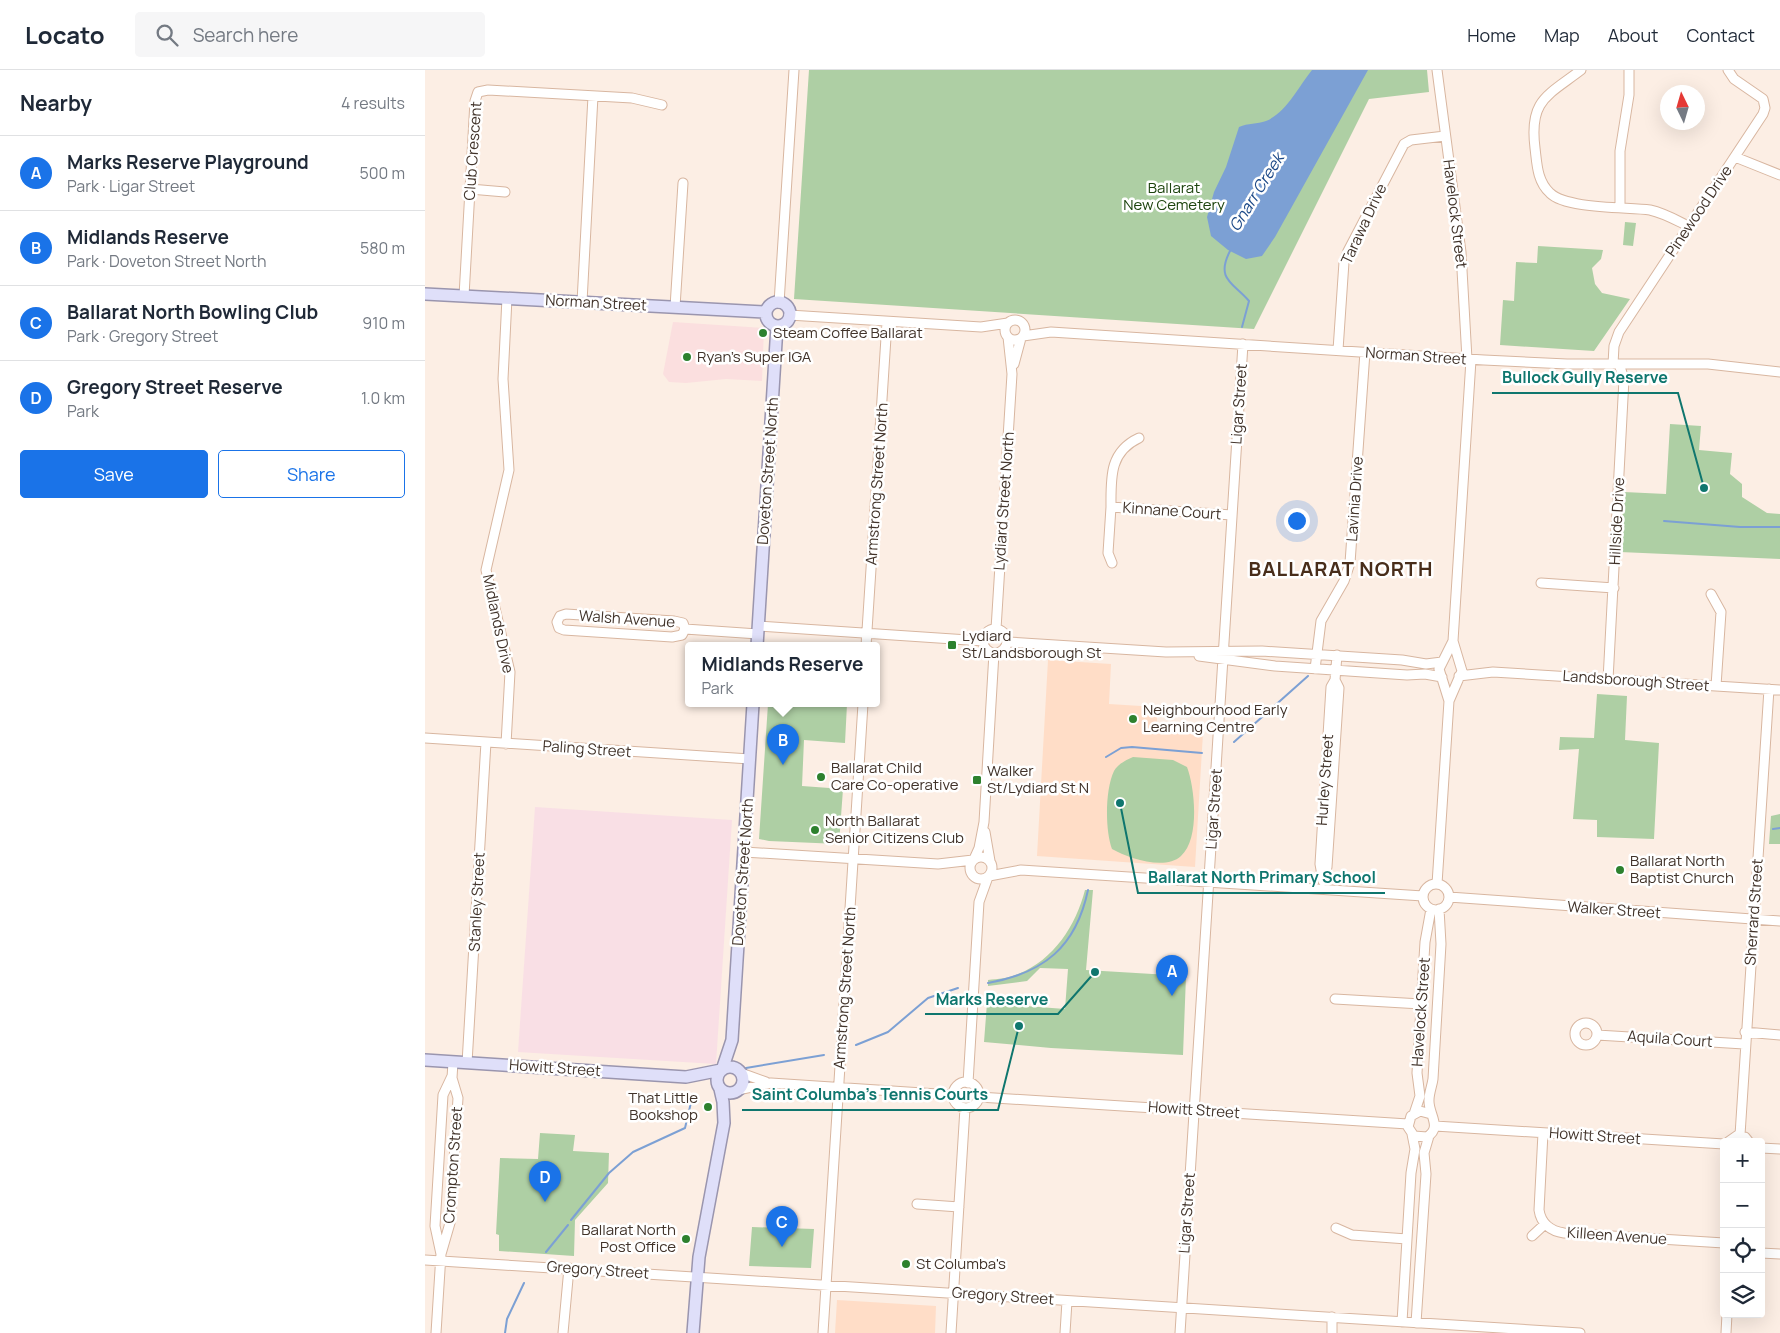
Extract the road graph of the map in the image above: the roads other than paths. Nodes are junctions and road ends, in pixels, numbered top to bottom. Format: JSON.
{"nodes":[{"id":1,"x":794,"y":70,"type":"edge"},
{"id":2,"x":1437,"y":70,"type":"edge"},
{"id":3,"x":1581,"y":70,"type":"edge"},
{"id":4,"x":1629,"y":70,"type":"edge"},
{"id":5,"x":1727,"y":70,"type":"edge"},
{"id":6,"x":593,"y":96,"type":"junction"},
{"id":7,"x":662,"y":105,"type":"dead end"},
{"id":8,"x":1445,"y":136,"type":"junction"},
{"id":9,"x":1735,"y":157,"type":"junction"},
{"id":10,"x":1780,"y":175,"type":"edge"},
{"id":11,"x":683,"y":183,"type":"dead end"},
{"id":12,"x":470,"y":190,"type":"junction"},
{"id":13,"x":505,"y":192,"type":"dead end"},
{"id":14,"x":1619,"y":207,"type":"junction"},
{"id":15,"x":1689,"y":226,"type":"junction"},
{"id":16,"x":425,"y":294,"type":"edge"},
{"id":17,"x":464,"y":296,"type":"junction"},
{"id":18,"x":507,"y":298,"type":"junction"},
{"id":19,"x":582,"y":302,"type":"junction"},
{"id":20,"x":779,"y":303,"type":"junction"},
{"id":21,"x":675,"y":307,"type":"junction"},
{"id":22,"x":766,"y":312,"type":"junction"},
{"id":23,"x":789,"y":315,"type":"junction"},
{"id":24,"x":887,"y":322,"type":"junction"},
{"id":25,"x":1008,"y":323,"type":"junction"},
{"id":26,"x":1023,"y":325,"type":"junction"},
{"id":27,"x":777,"y":326,"type":"junction"},
{"id":28,"x":981,"y":328,"type":"junction"},
{"id":29,"x":1051,"y":332,"type":"junction"},
{"id":30,"x":1007,"y":336,"type":"junction"},
{"id":31,"x":1022,"y":337,"type":"junction"},
{"id":32,"x":1243,"y":344,"type":"junction"},
{"id":33,"x":1338,"y":350,"type":"junction"},
{"id":34,"x":1365,"y":352,"type":"junction"},
{"id":35,"x":1469,"y":359,"type":"junction"},
{"id":36,"x":1616,"y":364,"type":"junction"},
{"id":37,"x":1780,"y":370,"type":"edge"},
{"id":38,"x":1012,"y":374,"type":"junction"},
{"id":39,"x":1139,"y":438,"type":"dead end"},
{"id":40,"x":1111,"y":507,"type":"junction"},
{"id":41,"x":1232,"y":515,"type":"junction"},
{"id":42,"x":1111,"y":563,"type":"dead end"},
{"id":43,"x":1541,"y":583,"type":"dead end"},
{"id":44,"x":1613,"y":588,"type":"junction"},
{"id":45,"x":1711,"y":594,"type":"dead end"},
{"id":46,"x":685,"y":629,"type":"junction"},
{"id":47,"x":996,"y":629,"type":"junction"},
{"id":48,"x":758,"y":630,"type":"junction"},
{"id":49,"x":867,"y":633,"type":"junction"},
{"id":50,"x":983,"y":641,"type":"junction"},
{"id":51,"x":1453,"y":641,"type":"junction"},
{"id":52,"x":757,"y":642,"type":"edge"},
{"id":53,"x":866,"y":642,"type":"edge"},
{"id":54,"x":1008,"y":642,"type":"junction"},
{"id":55,"x":994,"y":653,"type":"junction"},
{"id":56,"x":1317,"y":654,"type":"junction"},
{"id":57,"x":1337,"y":655,"type":"junction"},
{"id":58,"x":1223,"y":656,"type":"junction"},
{"id":59,"x":1443,"y":662,"type":"junction"},
{"id":60,"x":1460,"y":663,"type":"junction"},
{"id":61,"x":1315,"y":669,"type":"junction"},
{"id":62,"x":1336,"y":670,"type":"junction"},
{"id":63,"x":1493,"y":672,"type":"junction"},
{"id":64,"x":1442,"y":677,"type":"junction"},
{"id":65,"x":1459,"y":677,"type":"junction"},
{"id":66,"x":1608,"y":680,"type":"junction"},
{"id":67,"x":1716,"y":686,"type":"junction"},
{"id":68,"x":1769,"y":689,"type":"junction"},
{"id":69,"x":1780,"y":690,"type":"edge"},
{"id":70,"x":1449,"y":701,"type":"junction"},
{"id":71,"x":753,"y":707,"type":"edge"},
{"id":72,"x":863,"y":707,"type":"edge"},
{"id":73,"x":425,"y":738,"type":"edge"},
{"id":74,"x":486,"y":742,"type":"junction"},
{"id":75,"x":506,"y":744,"type":"junction"},
{"id":76,"x":750,"y":759,"type":"junction"},
{"id":77,"x":984,"y":822,"type":"junction"},
{"id":78,"x":743,"y":852,"type":"junction"},
{"id":79,"x":853,"y":858,"type":"junction"},
{"id":80,"x":974,"y":859,"type":"junction"},
{"id":81,"x":990,"y":861,"type":"junction"},
{"id":82,"x":938,"y":864,"type":"junction"},
{"id":83,"x":1021,"y":870,"type":"junction"},
{"id":84,"x":973,"y":875,"type":"junction"},
{"id":85,"x":989,"y":876,"type":"junction"},
{"id":86,"x":1209,"y":882,"type":"junction"},
{"id":87,"x":1437,"y":884,"type":"junction"},
{"id":88,"x":1322,"y":885,"type":"junction"},
{"id":89,"x":1423,"y":896,"type":"junction"},
{"id":90,"x":1449,"y":897,"type":"junction"},
{"id":91,"x":979,"y":902,"type":"junction"},
{"id":92,"x":1435,"y":909,"type":"junction"},
{"id":93,"x":1753,"y":919,"type":"junction"},
{"id":94,"x":1780,"y":921,"type":"edge"},
{"id":95,"x":1335,"y":999,"type":"dead end"},
{"id":96,"x":1421,"y":1004,"type":"junction"},
{"id":97,"x":1745,"y":1032,"type":"junction"},
{"id":98,"x":1597,"y":1035,"type":"dead end"},
{"id":99,"x":1780,"y":1035,"type":"edge"},
{"id":100,"x":732,"y":1040,"type":"junction"},
{"id":101,"x":1744,"y":1044,"type":"junction"},
{"id":102,"x":425,"y":1060,"type":"edge"},
{"id":103,"x":453,"y":1062,"type":"junction"},
{"id":104,"x":467,"y":1063,"type":"junction"},
{"id":105,"x":721,"y":1070,"type":"junction"},
{"id":106,"x":740,"y":1073,"type":"junction"},
{"id":107,"x":452,"y":1076,"type":"junction"},
{"id":108,"x":686,"y":1077,"type":"junction"},
{"id":109,"x":771,"y":1083,"type":"junction"},
{"id":110,"x":967,"y":1083,"type":"junction"},
{"id":111,"x":838,"y":1087,"type":"junction"},
{"id":112,"x":720,"y":1089,"type":"junction"},
{"id":113,"x":737,"y":1090,"type":"junction"},
{"id":114,"x":953,"y":1095,"type":"junction"},
{"id":115,"x":979,"y":1097,"type":"junction"},
{"id":116,"x":965,"y":1108,"type":"junction"},
{"id":117,"x":1194,"y":1110,"type":"junction"},
{"id":118,"x":1414,"y":1114,"type":"junction"},
{"id":119,"x":1431,"y":1114,"type":"junction"},
{"id":120,"x":724,"y":1123,"type":"junction"},
{"id":121,"x":1408,"y":1124,"type":"junction"},
{"id":122,"x":1435,"y":1126,"type":"junction"},
{"id":123,"x":1543,"y":1133,"type":"junction"},
{"id":124,"x":1413,"y":1134,"type":"junction"},
{"id":125,"x":1740,"y":1135,"type":"junction"},
{"id":126,"x":1429,"y":1136,"type":"junction"},
{"id":127,"x":1732,"y":1138,"type":"edge"},
{"id":128,"x":1744,"y":1138,"type":"edge"},
{"id":129,"x":1720,"y":1144,"type":"edge"},
{"id":130,"x":1765,"y":1148,"type":"edge"},
{"id":131,"x":1780,"y":1149,"type":"edge"},
{"id":132,"x":917,"y":1204,"type":"dead end"},
{"id":133,"x":959,"y":1207,"type":"junction"},
{"id":134,"x":1545,"y":1224,"type":"junction"},
{"id":135,"x":1336,"y":1228,"type":"dead end"},
{"id":136,"x":1532,"y":1236,"type":"dead end"},
{"id":137,"x":1407,"y":1239,"type":"junction"},
{"id":138,"x":1720,"y":1244,"type":"edge"},
{"id":139,"x":1765,"y":1253,"type":"edge"},
{"id":140,"x":1780,"y":1254,"type":"edge"},
{"id":141,"x":440,"y":1257,"type":"junction"},
{"id":142,"x":425,"y":1260,"type":"edge"},
{"id":143,"x":569,"y":1268,"type":"junction"},
{"id":144,"x":697,"y":1277,"type":"junction"},
{"id":145,"x":826,"y":1285,"type":"junction"},
{"id":146,"x":954,"y":1293,"type":"junction"},
{"id":147,"x":1067,"y":1301,"type":"junction"},
{"id":148,"x":1181,"y":1308,"type":"junction"},
{"id":149,"x":1332,"y":1317,"type":"junction"},
{"id":150,"x":1727,"y":1318,"type":"edge"},
{"id":151,"x":1402,"y":1322,"type":"junction"},
{"id":152,"x":1416,"y":1323,"type":"junction"},
{"id":153,"x":1485,"y":1330,"type":"edge"},
{"id":154,"x":436,"y":1333,"type":"edge"},
{"id":155,"x":563,"y":1333,"type":"edge"},
{"id":156,"x":693,"y":1333,"type":"edge"},
{"id":157,"x":823,"y":1333,"type":"edge"},
{"id":158,"x":951,"y":1333,"type":"edge"},
{"id":159,"x":1065,"y":1333,"type":"edge"},
{"id":160,"x":1180,"y":1333,"type":"edge"},
{"id":161,"x":1332,"y":1333,"type":"edge"},
{"id":162,"x":1580,"y":1333,"type":"edge"},
{"id":163,"x":1726,"y":1333,"type":"edge"}],
"edges":[{"from":1,"to":20,"type":"street"},
{"from":2,"to":8,"type":"street","name":"Havelock Street"},
{"from":3,"to":14,"type":"street"},
{"from":4,"to":14,"type":"street"},
{"from":5,"to":9,"type":"street","name":"Pinewood Drive"},
{"from":6,"to":7,"type":"street","name":"Club Crescent"},
{"from":6,"to":12,"type":"street","name":"Club Crescent"},
{"from":6,"to":19,"type":"street"},
{"from":8,"to":33,"type":"street","name":"Tarawa Drive"},
{"from":8,"to":35,"type":"street","name":"Havelock Street"},
{"from":9,"to":10,"type":"street"},
{"from":9,"to":15,"type":"street","name":"Pinewood Drive"},
{"from":11,"to":21,"type":"street"},
{"from":12,"to":13,"type":"street"},
{"from":12,"to":17,"type":"street","name":"Club Crescent"},
{"from":14,"to":15,"type":"street"},
{"from":15,"to":36,"type":"street","name":"Pinewood Drive"},
{"from":16,"to":17,"type":"main road","name":"Norman Street"},
{"from":17,"to":18,"type":"main road","name":"Norman Street"},
{"from":18,"to":19,"type":"main road","name":"Norman Street"},
{"from":18,"to":75,"type":"street","name":"Midlands Drive"},
{"from":19,"to":21,"type":"main road","name":"Norman Street"},
{"from":20,"to":22,"type":"main road"},
{"from":20,"to":23,"type":"main road"},
{"from":21,"to":22,"type":"main road","name":"Norman Street"},
{"from":22,"to":27,"type":"main road"},
{"from":23,"to":24,"type":"street"},
{"from":23,"to":27,"type":"main road"},
{"from":24,"to":28,"type":"street"},
{"from":24,"to":49,"type":"street","name":"Armstrong Street North"},
{"from":25,"to":26,"type":"street"},
{"from":25,"to":28,"type":"street"},
{"from":25,"to":30,"type":"street"},
{"from":26,"to":29,"type":"street","name":"Norman Street"},
{"from":26,"to":31,"type":"street"},
{"from":27,"to":48,"type":"main road","name":"Doveton Street North"},
{"from":28,"to":30,"type":"street"},
{"from":29,"to":31,"type":"street","name":"Norman Street"},
{"from":29,"to":32,"type":"street","name":"Norman Street"},
{"from":30,"to":31,"type":"street"},
{"from":30,"to":38,"type":"street","name":"Lydiard Street North"},
{"from":31,"to":38,"type":"street","name":"Lydiard Street North"},
{"from":32,"to":33,"type":"street","name":"Norman Street"},
{"from":32,"to":41,"type":"street","name":"Ligar Street"},
{"from":33,"to":34,"type":"street","name":"Norman Street"},
{"from":34,"to":35,"type":"street","name":"Norman Street"},
{"from":34,"to":56,"type":"street","name":"Lavinia Drive"},
{"from":35,"to":36,"type":"street","name":"Norman Street"},
{"from":35,"to":51,"type":"street","name":"Havelock Street"},
{"from":36,"to":37,"type":"street","name":"Norman Street"},
{"from":36,"to":44,"type":"street","name":"Hillside Drive"},
{"from":38,"to":47,"type":"street","name":"Lydiard Street North"},
{"from":39,"to":40,"type":"street","name":"Kinnane Court"},
{"from":40,"to":41,"type":"street","name":"Kinnane Court"},
{"from":40,"to":42,"type":"street","name":"Kinnane Court"},
{"from":41,"to":58,"type":"street","name":"Ligar Street"},
{"from":43,"to":44,"type":"street"},
{"from":44,"to":66,"type":"street","name":"Hillside Drive"},
{"from":45,"to":67,"type":"street"},
{"from":46,"to":46,"type":"street","name":"Walsh Avenue"},
{"from":46,"to":48,"type":"street","name":"Walsh Avenue"},
{"from":47,"to":50,"type":"street"},
{"from":47,"to":54,"type":"street"},
{"from":48,"to":49,"type":"street"},
{"from":48,"to":52,"type":"main road","name":"Doveton Street North"},
{"from":49,"to":50,"type":"street"},
{"from":49,"to":53,"type":"street","name":"Armstrong Street North"},
{"from":50,"to":55,"type":"street"},
{"from":51,"to":59,"type":"street","name":"Havelock Street"},
{"from":51,"to":60,"type":"street","name":"Havelock Street"},
{"from":54,"to":55,"type":"street"},
{"from":54,"to":58,"type":"street"},
{"from":55,"to":77,"type":"street"},
{"from":56,"to":57,"type":"street"},
{"from":56,"to":58,"type":"street"},
{"from":56,"to":61,"type":"street","name":"Lavinia Drive"},
{"from":57,"to":59,"type":"street"},
{"from":57,"to":62,"type":"street","name":"Hurley Street"},
{"from":58,"to":61,"type":"street"},
{"from":58,"to":86,"type":"street","name":"Ligar Street"},
{"from":59,"to":60,"type":"street"},
{"from":59,"to":64,"type":"street"},
{"from":60,"to":63,"type":"street","name":"Landsborough Street"},
{"from":60,"to":65,"type":"street"},
{"from":61,"to":62,"type":"street"},
{"from":62,"to":64,"type":"street"},
{"from":62,"to":88,"type":"street","name":"Hurley Street"},
{"from":63,"to":65,"type":"street","name":"Landsborough Street"},
{"from":63,"to":66,"type":"street","name":"Landsborough Street"},
{"from":64,"to":65,"type":"street"},
{"from":64,"to":70,"type":"street"},
{"from":65,"to":70,"type":"street"},
{"from":66,"to":67,"type":"street","name":"Landsborough Street"},
{"from":67,"to":68,"type":"street","name":"Landsborough Street"},
{"from":68,"to":69,"type":"street","name":"Landsborough Street"},
{"from":68,"to":93,"type":"street","name":"Sherrard Street"},
{"from":70,"to":87,"type":"street"},
{"from":71,"to":76,"type":"main road","name":"Doveton Street North"},
{"from":72,"to":79,"type":"street","name":"Armstrong Street North"},
{"from":73,"to":74,"type":"street","name":"Paling Street"},
{"from":74,"to":75,"type":"street","name":"Paling Street"},
{"from":74,"to":104,"type":"street","name":"Stanley Street"},
{"from":75,"to":76,"type":"street","name":"Paling Street"},
{"from":76,"to":78,"type":"main road","name":"Doveton Street North"},
{"from":77,"to":80,"type":"street"},
{"from":77,"to":81,"type":"street"},
{"from":78,"to":79,"type":"street"},
{"from":78,"to":100,"type":"main road","name":"Doveton Street North"},
{"from":79,"to":82,"type":"street"},
{"from":79,"to":111,"type":"street","name":"Armstrong Street North"},
{"from":80,"to":81,"type":"street"},
{"from":80,"to":82,"type":"street"},
{"from":80,"to":84,"type":"street"},
{"from":81,"to":83,"type":"street"},
{"from":81,"to":85,"type":"street"},
{"from":82,"to":84,"type":"street"},
{"from":83,"to":85,"type":"street"},
{"from":83,"to":86,"type":"street"},
{"from":84,"to":85,"type":"street"},
{"from":84,"to":91,"type":"street"},
{"from":85,"to":91,"type":"street"},
{"from":86,"to":88,"type":"street"},
{"from":86,"to":117,"type":"street","name":"Ligar Street"},
{"from":87,"to":89,"type":"street"},
{"from":87,"to":90,"type":"street"},
{"from":88,"to":89,"type":"street"},
{"from":89,"to":92,"type":"street"},
{"from":90,"to":92,"type":"street"},
{"from":90,"to":93,"type":"street","name":"Walker Street"},
{"from":91,"to":110,"type":"street"},
{"from":92,"to":96,"type":"street","name":"Havelock Street"},
{"from":92,"to":119,"type":"street","name":"Havelock Street"},
{"from":93,"to":94,"type":"street","name":"Walker Street"},
{"from":93,"to":97,"type":"street","name":"Sherrard Street"},
{"from":95,"to":96,"type":"street"},
{"from":96,"to":118,"type":"street","name":"Havelock Street"},
{"from":97,"to":99,"type":"street"},
{"from":97,"to":101,"type":"street","name":"Sherrard Street"},
{"from":98,"to":101,"type":"street","name":"Aquila Court"},
{"from":100,"to":105,"type":"main road","name":"Doveton Street North"},
{"from":100,"to":106,"type":"main road","name":"Doveton Street North"},
{"from":101,"to":125,"type":"street","name":"Sherrard Street"},
{"from":102,"to":103,"type":"main road","name":"Howitt Street"},
{"from":103,"to":104,"type":"main road","name":"Howitt Street"},
{"from":103,"to":107,"type":"street","name":"Crompton Street"},
{"from":104,"to":108,"type":"main road","name":"Howitt Street"},
{"from":105,"to":106,"type":"main road"},
{"from":105,"to":108,"type":"main road","name":"Howitt Street"},
{"from":105,"to":112,"type":"main road"},
{"from":106,"to":109,"type":"street"},
{"from":106,"to":113,"type":"main road"},
{"from":107,"to":141,"type":"street","name":"Crompton Street"},
{"from":107,"to":141,"type":"street","name":"Crompton Street"},
{"from":108,"to":112,"type":"main road","name":"Howitt Street"},
{"from":109,"to":111,"type":"street"},
{"from":109,"to":113,"type":"street"},
{"from":110,"to":114,"type":"street"},
{"from":110,"to":115,"type":"street"},
{"from":111,"to":114,"type":"street"},
{"from":111,"to":145,"type":"street","name":"Armstrong Street North"},
{"from":112,"to":113,"type":"main road"},
{"from":112,"to":120,"type":"main road"},
{"from":113,"to":120,"type":"main road"},
{"from":114,"to":116,"type":"street"},
{"from":115,"to":116,"type":"street"},
{"from":115,"to":117,"type":"street","name":"Howitt Street"},
{"from":116,"to":133,"type":"street"},
{"from":117,"to":121,"type":"street","name":"Howitt Street"},
{"from":117,"to":148,"type":"street","name":"Ligar Street"},
{"from":118,"to":119,"type":"street"},
{"from":118,"to":121,"type":"street"},
{"from":119,"to":122,"type":"street"},
{"from":120,"to":144,"type":"main road"},
{"from":121,"to":124,"type":"street"},
{"from":122,"to":123,"type":"street","name":"Howitt Street"},
{"from":122,"to":126,"type":"street"},
{"from":123,"to":129,"type":"street","name":"Howitt Street"},
{"from":123,"to":134,"type":"street"},
{"from":124,"to":126,"type":"street"},
{"from":124,"to":137,"type":"street"},
{"from":125,"to":127,"type":"street"},
{"from":125,"to":128,"type":"street"},
{"from":126,"to":152,"type":"street"},
{"from":130,"to":131,"type":"street"},
{"from":132,"to":133,"type":"street"},
{"from":133,"to":146,"type":"street"},
{"from":134,"to":136,"type":"street"},
{"from":134,"to":138,"type":"street","name":"Killeen Avenue"},
{"from":135,"to":137,"type":"street"},
{"from":137,"to":151,"type":"street"},
{"from":139,"to":140,"type":"street"},
{"from":141,"to":142,"type":"street","name":"Gregory Street"},
{"from":141,"to":143,"type":"street","name":"Gregory Street"},
{"from":141,"to":154,"type":"street","name":"Crompton Street"},
{"from":143,"to":144,"type":"street","name":"Gregory Street"},
{"from":143,"to":155,"type":"street"},
{"from":144,"to":145,"type":"street","name":"Gregory Street"},
{"from":144,"to":156,"type":"main road"},
{"from":145,"to":146,"type":"street","name":"Gregory Street"},
{"from":145,"to":157,"type":"street","name":"Armstrong Street North"},
{"from":146,"to":147,"type":"street","name":"Gregory Street"},
{"from":146,"to":158,"type":"street"},
{"from":147,"to":148,"type":"street","name":"Gregory Street"},
{"from":147,"to":159,"type":"street"},
{"from":148,"to":149,"type":"street","name":"Gregory Street"},
{"from":148,"to":160,"type":"street","name":"Ligar Street"},
{"from":149,"to":151,"type":"street","name":"Gregory Street"},
{"from":149,"to":161,"type":"street"},
{"from":150,"to":163,"type":"street"},
{"from":151,"to":152,"type":"street","name":"Gregory Street"},
{"from":152,"to":153,"type":"street","name":"Gregory Street"},
{"from":153,"to":162,"type":"street","name":"Gregory Street"}]}
